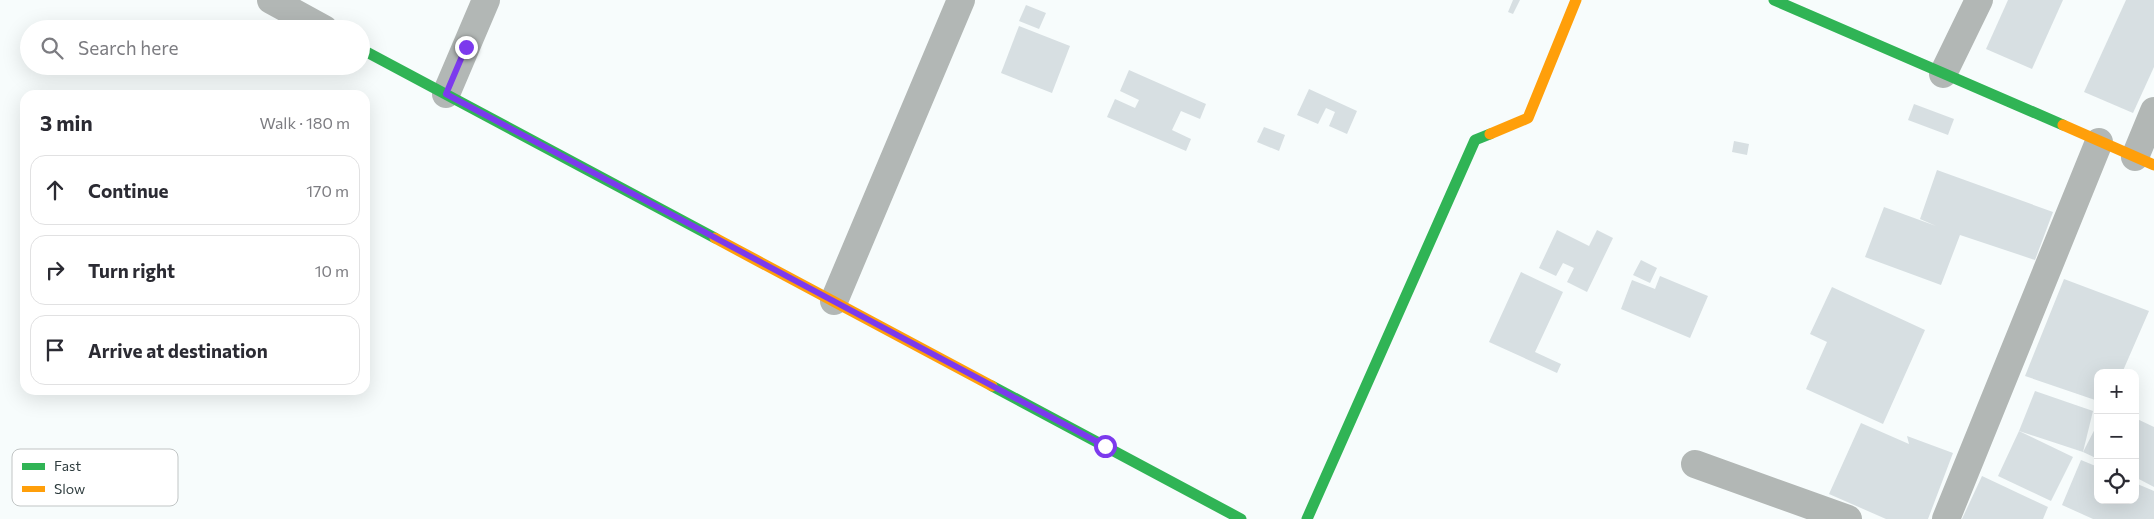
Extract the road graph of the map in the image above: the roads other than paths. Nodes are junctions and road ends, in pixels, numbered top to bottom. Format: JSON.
{"nodes":[{"id":1,"x":270,"y":0,"type":"edge"},
{"id":2,"x":486,"y":0,"type":"edge"},
{"id":3,"x":961,"y":0,"type":"edge"},
{"id":4,"x":1576,"y":0,"type":"edge"},
{"id":5,"x":1774,"y":0,"type":"edge"},
{"id":6,"x":1979,"y":0,"type":"edge"},
{"id":7,"x":307,"y":20,"type":"edge"},
{"id":8,"x":370,"y":53,"type":"edge"},
{"id":9,"x":1944,"y":74,"type":"junction"},
{"id":10,"x":446,"y":94,"type":"junction"},
{"id":11,"x":2154,"y":111,"type":"edge"},
{"id":12,"x":2099,"y":142,"type":"junction"},
{"id":13,"x":2144,"y":161,"type":"edge"},
{"id":14,"x":834,"y":301,"type":"junction"},
{"id":15,"x":1695,"y":464,"type":"dead end"},
{"id":16,"x":1240,"y":519,"type":"edge"},
{"id":17,"x":1307,"y":519,"type":"edge"},
{"id":18,"x":1848,"y":519,"type":"edge"},
{"id":19,"x":1946,"y":519,"type":"edge"}],
"edges":[{"from":1,"to":7,"type":"street"},
{"from":2,"to":10,"type":"street"},
{"from":3,"to":14,"type":"street"},
{"from":4,"to":17,"type":"street"},
{"from":5,"to":9,"type":"street"},
{"from":6,"to":9,"type":"street"},
{"from":8,"to":10,"type":"street"},
{"from":9,"to":12,"type":"street"},
{"from":10,"to":14,"type":"street"},
{"from":11,"to":13,"type":"street"},
{"from":12,"to":13,"type":"street"},
{"from":12,"to":19,"type":"street"},
{"from":14,"to":16,"type":"street"},
{"from":15,"to":18,"type":"street"}]}
